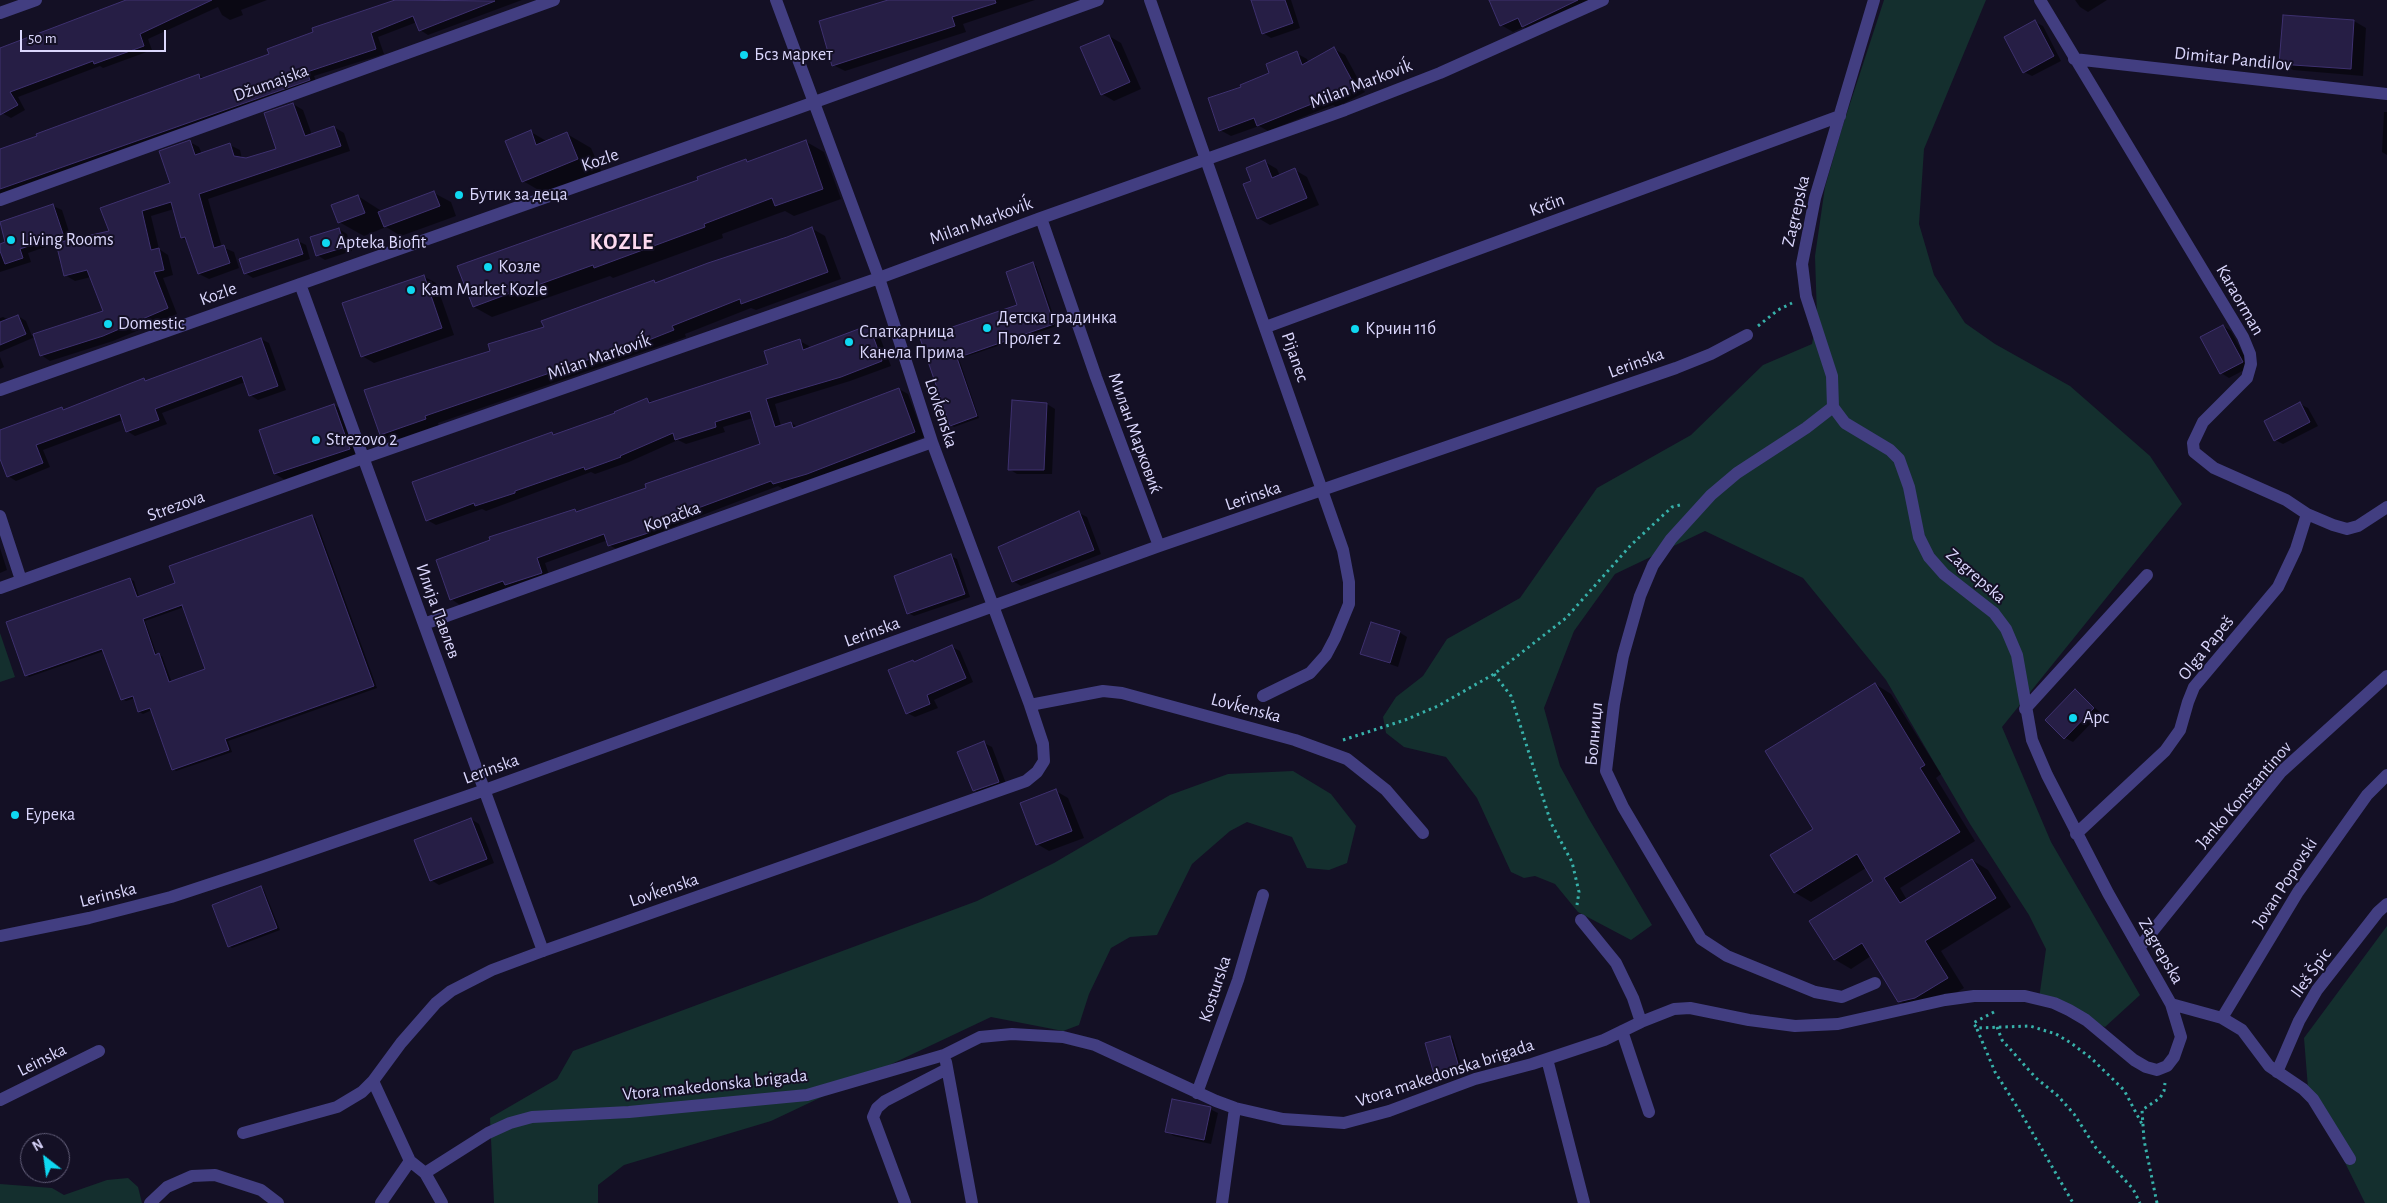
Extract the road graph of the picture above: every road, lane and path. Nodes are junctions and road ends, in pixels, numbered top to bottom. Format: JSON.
{"nodes":[{"id":1,"x":36,"y":0,"type":"edge"},
{"id":2,"x":554,"y":0,"type":"edge"},
{"id":3,"x":776,"y":0,"type":"edge"},
{"id":4,"x":1098,"y":0,"type":"edge"},
{"id":5,"x":1150,"y":0,"type":"edge"},
{"id":6,"x":1603,"y":0,"type":"edge"},
{"id":7,"x":1874,"y":0,"type":"edge"},
{"id":8,"x":2040,"y":0,"type":"edge"},
{"id":9,"x":0,"y":13,"type":"edge"},
{"id":10,"x":2074,"y":58,"type":"junction"},
{"id":11,"x":2387,"y":94,"type":"edge"},
{"id":12,"x":814,"y":102,"type":"junction"},
{"id":13,"x":1840,"y":116,"type":"junction"},
{"id":14,"x":1205,"y":160,"type":"junction"},
{"id":15,"x":0,"y":200,"type":"edge"},
{"id":16,"x":1041,"y":218,"type":"junction"},
{"id":17,"x":879,"y":278,"type":"junction"},
{"id":18,"x":300,"y":284,"type":"junction"},
{"id":19,"x":1806,"y":296,"type":"junction"},
{"id":20,"x":1266,"y":327,"type":"junction"},
{"id":21,"x":1747,"y":335,"type":"joint"},
{"id":22,"x":0,"y":390,"type":"edge"},
{"id":23,"x":1833,"y":407,"type":"junction"},
{"id":24,"x":932,"y":442,"type":"junction"},
{"id":25,"x":363,"y":458,"type":"junction"},
{"id":26,"x":1322,"y":490,"type":"junction"},
{"id":27,"x":1712,"y":495,"type":"junction"},
{"id":28,"x":2387,"y":507,"type":"edge"},
{"id":29,"x":2307,"y":514,"type":"junction"},
{"id":30,"x":0,"y":516,"type":"edge"},
{"id":31,"x":1159,"y":546,"type":"junction"},
{"id":32,"x":2147,"y":575,"type":"dead end"},
{"id":33,"x":21,"y":580,"type":"junction"},
{"id":34,"x":0,"y":588,"type":"edge"},
{"id":35,"x":994,"y":606,"type":"junction"},
{"id":36,"x":424,"y":624,"type":"junction"},
{"id":37,"x":1494,"y":674,"type":"junction"},
{"id":38,"x":2387,"y":676,"type":"edge"},
{"id":39,"x":1262,"y":696,"type":"dead end"},
{"id":40,"x":1030,"y":706,"type":"junction"},
{"id":41,"x":2025,"y":709,"type":"junction"},
{"id":42,"x":1319,"y":748,"type":"junction"},
{"id":43,"x":2387,"y":775,"type":"edge"},
{"id":44,"x":485,"y":790,"type":"junction"},
{"id":45,"x":1423,"y":833,"type":"dead end"},
{"id":46,"x":2076,"y":834,"type":"junction"},
{"id":47,"x":1263,"y":895,"type":"dead end"},
{"id":48,"x":2387,"y":904,"type":"edge"},
{"id":49,"x":1581,"y":920,"type":"joint"},
{"id":50,"x":0,"y":936,"type":"edge"},
{"id":51,"x":2139,"y":948,"type":"junction"},
{"id":52,"x":543,"y":950,"type":"junction"},
{"id":53,"x":1875,"y":983,"type":"dead end"},
{"id":54,"x":2016,"y":996,"type":"junction"},
{"id":55,"x":2171,"y":1004,"type":"junction"},
{"id":56,"x":2222,"y":1018,"type":"junction"},
{"id":57,"x":1641,"y":1022,"type":"junction"},
{"id":58,"x":1997,"y":1027,"type":"junction"},
{"id":59,"x":1977,"y":1028,"type":"junction"},
{"id":60,"x":1622,"y":1031,"type":"junction"},
{"id":61,"x":99,"y":1051,"type":"dead end"},
{"id":62,"x":944,"y":1055,"type":"junction"},
{"id":63,"x":1547,"y":1059,"type":"junction"},
{"id":64,"x":2167,"y":1066,"type":"junction"},
{"id":65,"x":947,"y":1068,"type":"junction"},
{"id":66,"x":2277,"y":1072,"type":"junction"},
{"id":67,"x":373,"y":1081,"type":"junction"},
{"id":68,"x":1197,"y":1093,"type":"junction"},
{"id":69,"x":0,"y":1100,"type":"edge"},
{"id":70,"x":1235,"y":1108,"type":"junction"},
{"id":71,"x":1649,"y":1112,"type":"dead end"},
{"id":72,"x":2143,"y":1126,"type":"junction"},
{"id":73,"x":242,"y":1133,"type":"dead end"},
{"id":74,"x":2350,"y":1159,"type":"dead end"},
{"id":75,"x":410,"y":1162,"type":"junction"},
{"id":76,"x":425,"y":1173,"type":"junction"},
{"id":77,"x":150,"y":1203,"type":"edge"},
{"id":78,"x":278,"y":1203,"type":"edge"},
{"id":79,"x":381,"y":1203,"type":"edge"},
{"id":80,"x":442,"y":1203,"type":"edge"},
{"id":81,"x":905,"y":1203,"type":"edge"},
{"id":82,"x":972,"y":1203,"type":"edge"},
{"id":83,"x":1222,"y":1203,"type":"edge"},
{"id":84,"x":1584,"y":1203,"type":"edge"},
{"id":85,"x":2073,"y":1203,"type":"edge"},
{"id":86,"x":2140,"y":1203,"type":"edge"},
{"id":87,"x":2157,"y":1203,"type":"edge"}],
"edges":[{"from":1,"to":9,"type":"street"},
{"from":2,"to":15,"type":"street","name":"Džumajska"},
{"from":3,"to":12,"type":"street","name":"Lovḱenska"},
{"from":4,"to":12,"type":"street","name":"Kozle"},
{"from":5,"to":14,"type":"street","name":"Pijanec"},
{"from":6,"to":14,"type":"street","name":"Milan Markoviḱ"},
{"from":7,"to":13,"type":"street","name":"Zagrepska"},
{"from":8,"to":10,"type":"street","name":"Karaorman"},
{"from":10,"to":11,"type":"street","name":"Dimitar Pandilov"},
{"from":10,"to":29,"type":"street","name":"Karaorman"},
{"from":12,"to":17,"type":"street","name":"Lovḱenska"},
{"from":12,"to":18,"type":"street","name":"Kozle"},
{"from":13,"to":19,"type":"street","name":"Zagrepska"},
{"from":13,"to":20,"type":"street","name":"Krčin"},
{"from":14,"to":16,"type":"street","name":"Milan Markoviḱ"},
{"from":14,"to":20,"type":"street","name":"Pijanec"},
{"from":16,"to":17,"type":"street","name":"Milan Markoviḱ"},
{"from":16,"to":31,"type":"street","name":"Милан Марковиќ"},
{"from":17,"to":24,"type":"street","name":"Lovḱenska"},
{"from":17,"to":25,"type":"street","name":"Milan Markoviḱ"},
{"from":18,"to":22,"type":"street","name":"Kozle"},
{"from":18,"to":25,"type":"street","name":"Илија Павлев"},
{"from":19,"to":21,"type":"path"},
{"from":19,"to":23,"type":"street","name":"Zagrepska"},
{"from":20,"to":26,"type":"street","name":"Pijanec"},
{"from":21,"to":26,"type":"street","name":"Lerinska"},
{"from":23,"to":27,"type":"street","name":"Болницл"},
{"from":23,"to":41,"type":"street","name":"Zagrepska"},
{"from":24,"to":35,"type":"street","name":"Lovḱenska"},
{"from":24,"to":36,"type":"street","name":"Kopačka"},
{"from":25,"to":33,"type":"street","name":"Strezova"},
{"from":25,"to":36,"type":"street","name":"Илија Павлев"},
{"from":26,"to":31,"type":"street","name":"Lerinska"},
{"from":26,"to":39,"type":"street","name":"Pijanec"},
{"from":27,"to":37,"type":"path"},
{"from":27,"to":53,"type":"street","name":"Болницл"},
{"from":28,"to":29,"type":"street","name":"Karaorman"},
{"from":29,"to":46,"type":"street","name":"Olga Papeš"},
{"from":30,"to":33,"type":"street"},
{"from":31,"to":35,"type":"street","name":"Lerinska"},
{"from":32,"to":41,"type":"street"},
{"from":33,"to":34,"type":"street","name":"Strezova"},
{"from":35,"to":40,"type":"street","name":"Lovḱenska"},
{"from":35,"to":44,"type":"street","name":"Lerinska"},
{"from":36,"to":44,"type":"street","name":"Илија Павлев"},
{"from":37,"to":42,"type":"path"},
{"from":37,"to":49,"type":"path"},
{"from":38,"to":51,"type":"street","name":"Janko Konstantinov"},
{"from":40,"to":42,"type":"street","name":"Lovḱenska"},
{"from":40,"to":52,"type":"street","name":"Lovḱenska"},
{"from":41,"to":46,"type":"street","name":"Zagrepska"},
{"from":42,"to":45,"type":"street","name":"Lovḱenska"},
{"from":43,"to":56,"type":"street","name":"Jovan Popovski"},
{"from":44,"to":50,"type":"street","name":"Lerinska"},
{"from":44,"to":52,"type":"street","name":"Илија Павлев"},
{"from":46,"to":51,"type":"street","name":"Zagrepska"},
{"from":47,"to":68,"type":"street","name":"Kosturska"},
{"from":48,"to":66,"type":"street","name":"Ileš Špic"},
{"from":49,"to":57,"type":"street"},
{"from":51,"to":55,"type":"street","name":"Zagrepska"},
{"from":52,"to":67,"type":"street","name":"Lovḱenska"},
{"from":54,"to":57,"type":"street","name":"Vtora makedonska brigada"},
{"from":54,"to":59,"type":"path"},
{"from":54,"to":64,"type":"street","name":"Vtora makedonska brigada"},
{"from":55,"to":56,"type":"street","name":"Zagrepska"},
{"from":55,"to":64,"type":"street"},
{"from":56,"to":66,"type":"street","name":"Zagrepska"},
{"from":57,"to":60,"type":"street","name":"Vtora makedonska brigada"},
{"from":58,"to":59,"type":"path"},
{"from":58,"to":72,"type":"path"},
{"from":58,"to":86,"type":"path"},
{"from":59,"to":85,"type":"path"},
{"from":60,"to":63,"type":"street","name":"Vtora makedonska brigada"},
{"from":60,"to":71,"type":"street"},
{"from":61,"to":69,"type":"street","name":"Leinska"},
{"from":62,"to":65,"type":"street"},
{"from":62,"to":68,"type":"street","name":"Vtora makedonska brigada"},
{"from":62,"to":76,"type":"street","name":"Vtora makedonska brigada"},
{"from":63,"to":70,"type":"street","name":"Vtora makedonska brigada"},
{"from":63,"to":84,"type":"street"},
{"from":64,"to":72,"type":"path"},
{"from":65,"to":81,"type":"street"},
{"from":65,"to":82,"type":"street"},
{"from":66,"to":74,"type":"street","name":"Zagrepska"},
{"from":67,"to":73,"type":"street","name":"Lovḱenska"},
{"from":67,"to":75,"type":"street"},
{"from":68,"to":70,"type":"street","name":"Vtora makedonska brigada"},
{"from":70,"to":83,"type":"street"},
{"from":72,"to":87,"type":"path"},
{"from":75,"to":76,"type":"street"},
{"from":75,"to":79,"type":"street"},
{"from":76,"to":80,"type":"street"},
{"from":77,"to":78,"type":"street"}]}
